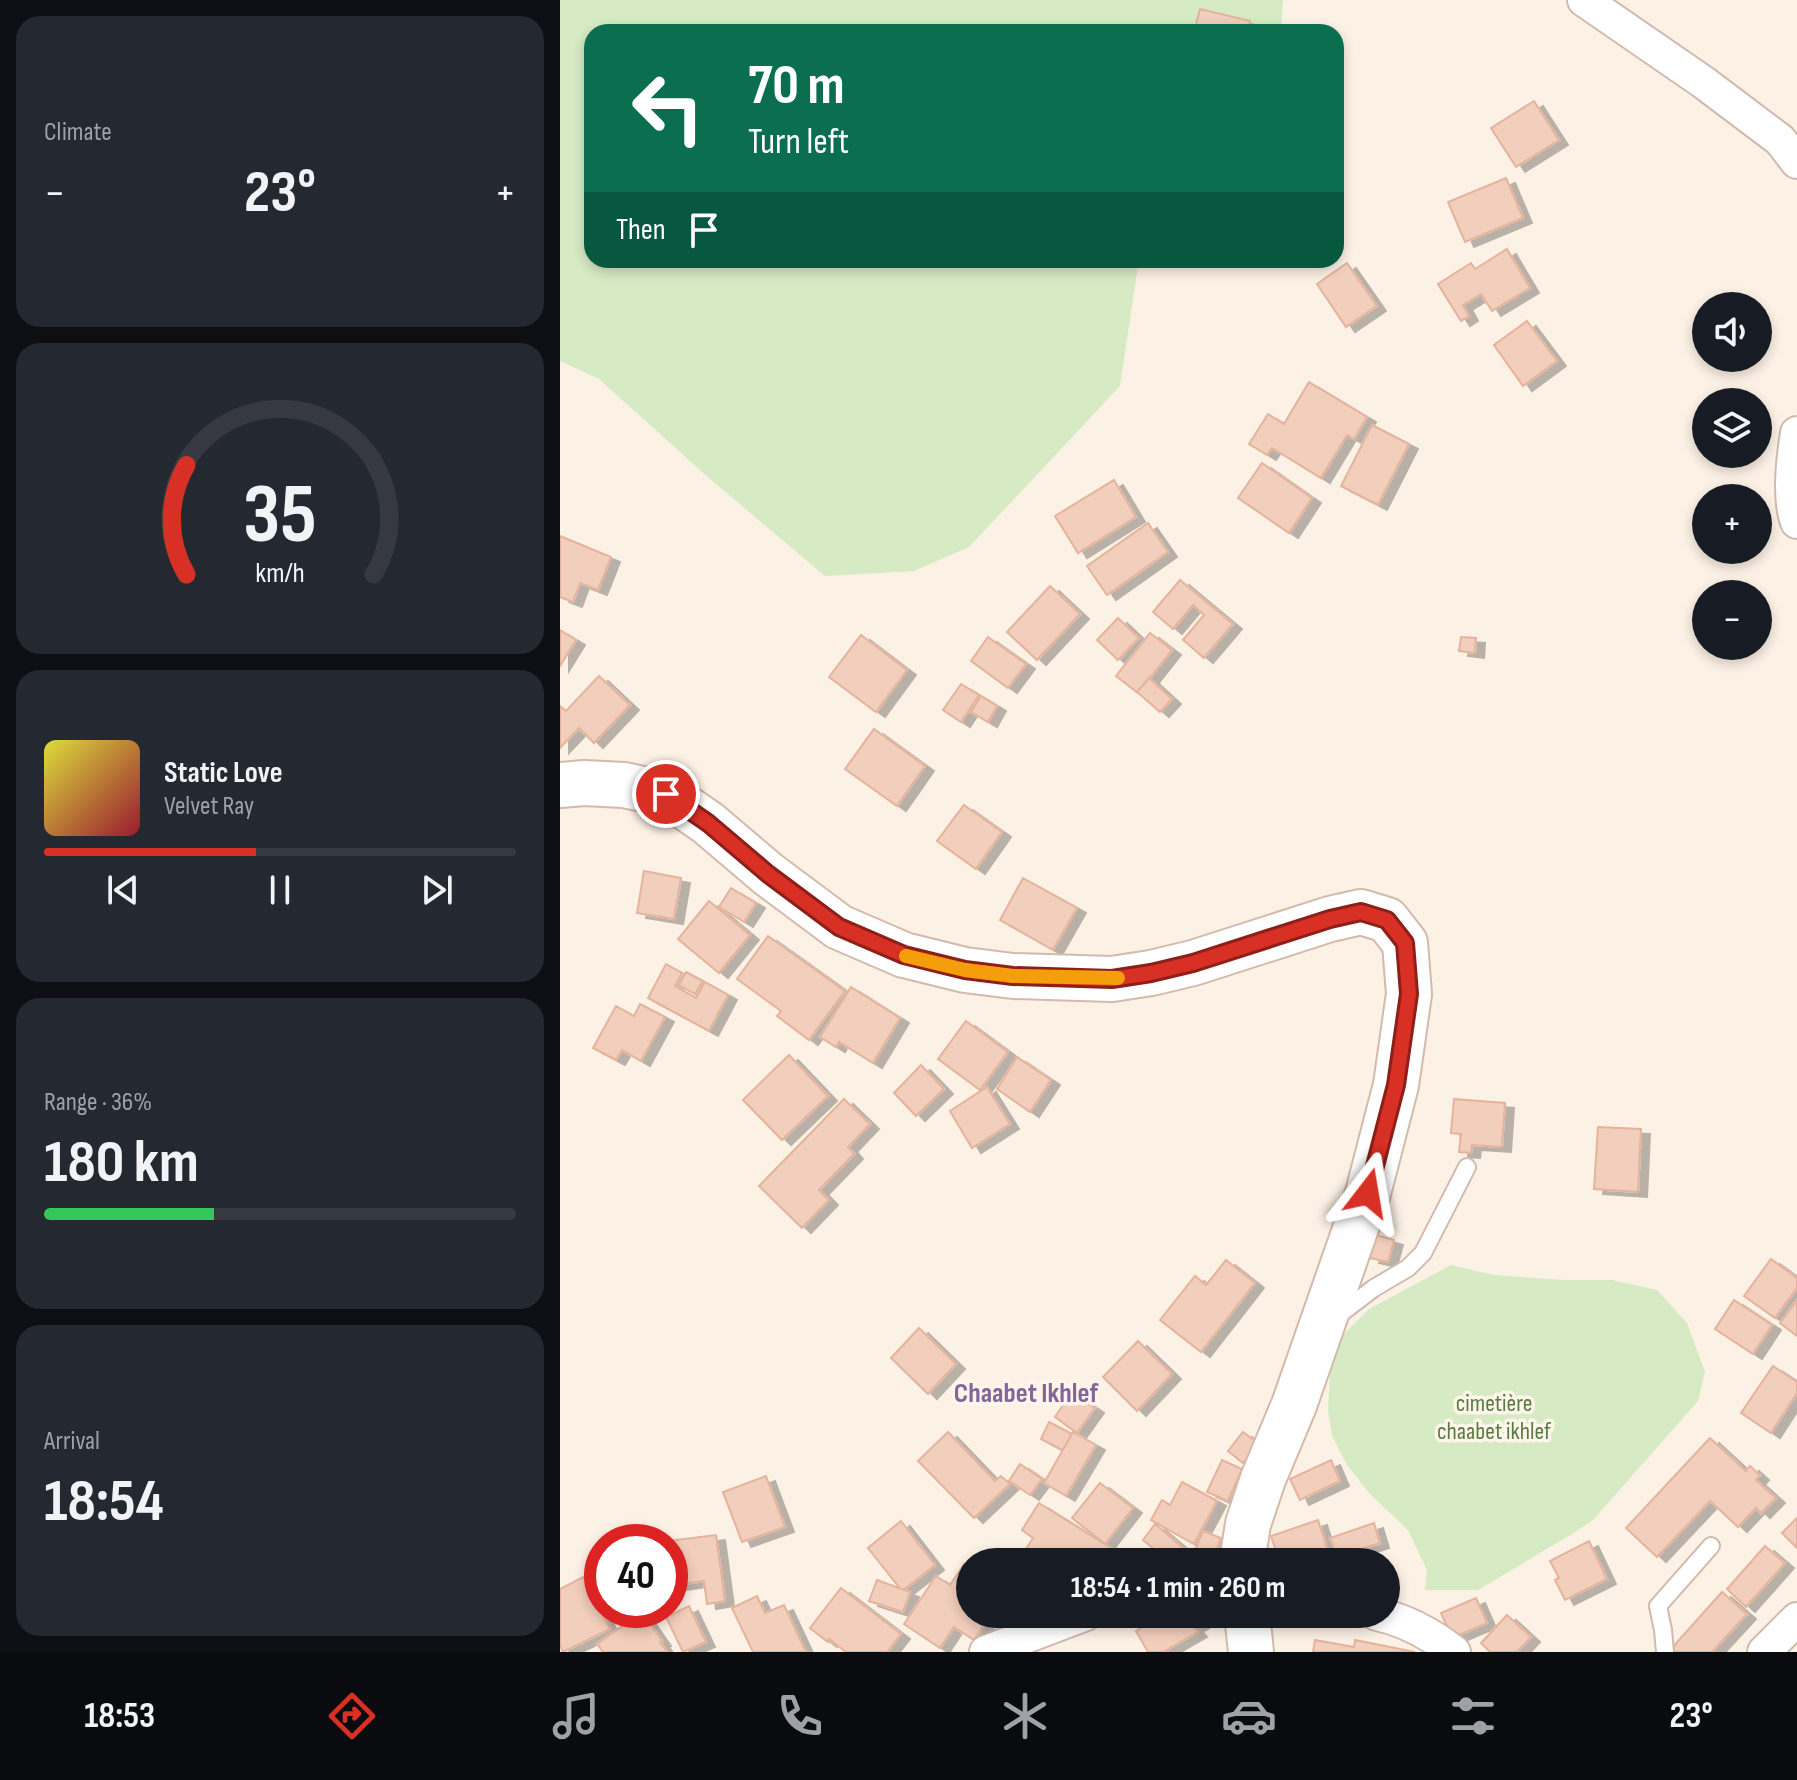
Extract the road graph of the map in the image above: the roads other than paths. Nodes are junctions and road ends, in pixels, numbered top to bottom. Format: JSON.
{"nodes":[{"id":1,"x":1584,"y":0,"type":"edge"},
{"id":2,"x":1797,"y":162,"type":"edge"},
{"id":3,"x":1797,"y":433,"type":"edge"},
{"id":4,"x":1797,"y":522,"type":"edge"},
{"id":5,"x":560,"y":785,"type":"edge"},
{"id":6,"x":1467,"y":1167,"type":"dead end"},
{"id":7,"x":1322,"y":1327,"type":"junction"},
{"id":8,"x":1711,"y":1546,"type":"dead end"},
{"id":9,"x":1242,"y":1548,"type":"edge"},
{"id":10,"x":1797,"y":1619,"type":"edge"},
{"id":11,"x":1400,"y":1622,"type":"edge"},
{"id":12,"x":1049,"y":1628,"type":"edge"},
{"id":13,"x":1248,"y":1628,"type":"edge"},
{"id":14,"x":986,"y":1652,"type":"edge"},
{"id":15,"x":1251,"y":1652,"type":"edge"},
{"id":16,"x":1454,"y":1652,"type":"edge"},
{"id":17,"x":1665,"y":1652,"type":"edge"},
{"id":18,"x":1764,"y":1652,"type":"edge"}],
"edges":[{"from":1,"to":2,"type":"street"},
{"from":3,"to":4,"type":"street"},
{"from":5,"to":7,"type":"street"},
{"from":6,"to":7,"type":"lane"},
{"from":7,"to":9,"type":"street"},
{"from":8,"to":17,"type":"lane"},
{"from":10,"to":18,"type":"street"},
{"from":11,"to":16,"type":"street"},
{"from":12,"to":14,"type":"street"},
{"from":13,"to":15,"type":"street"}]}
